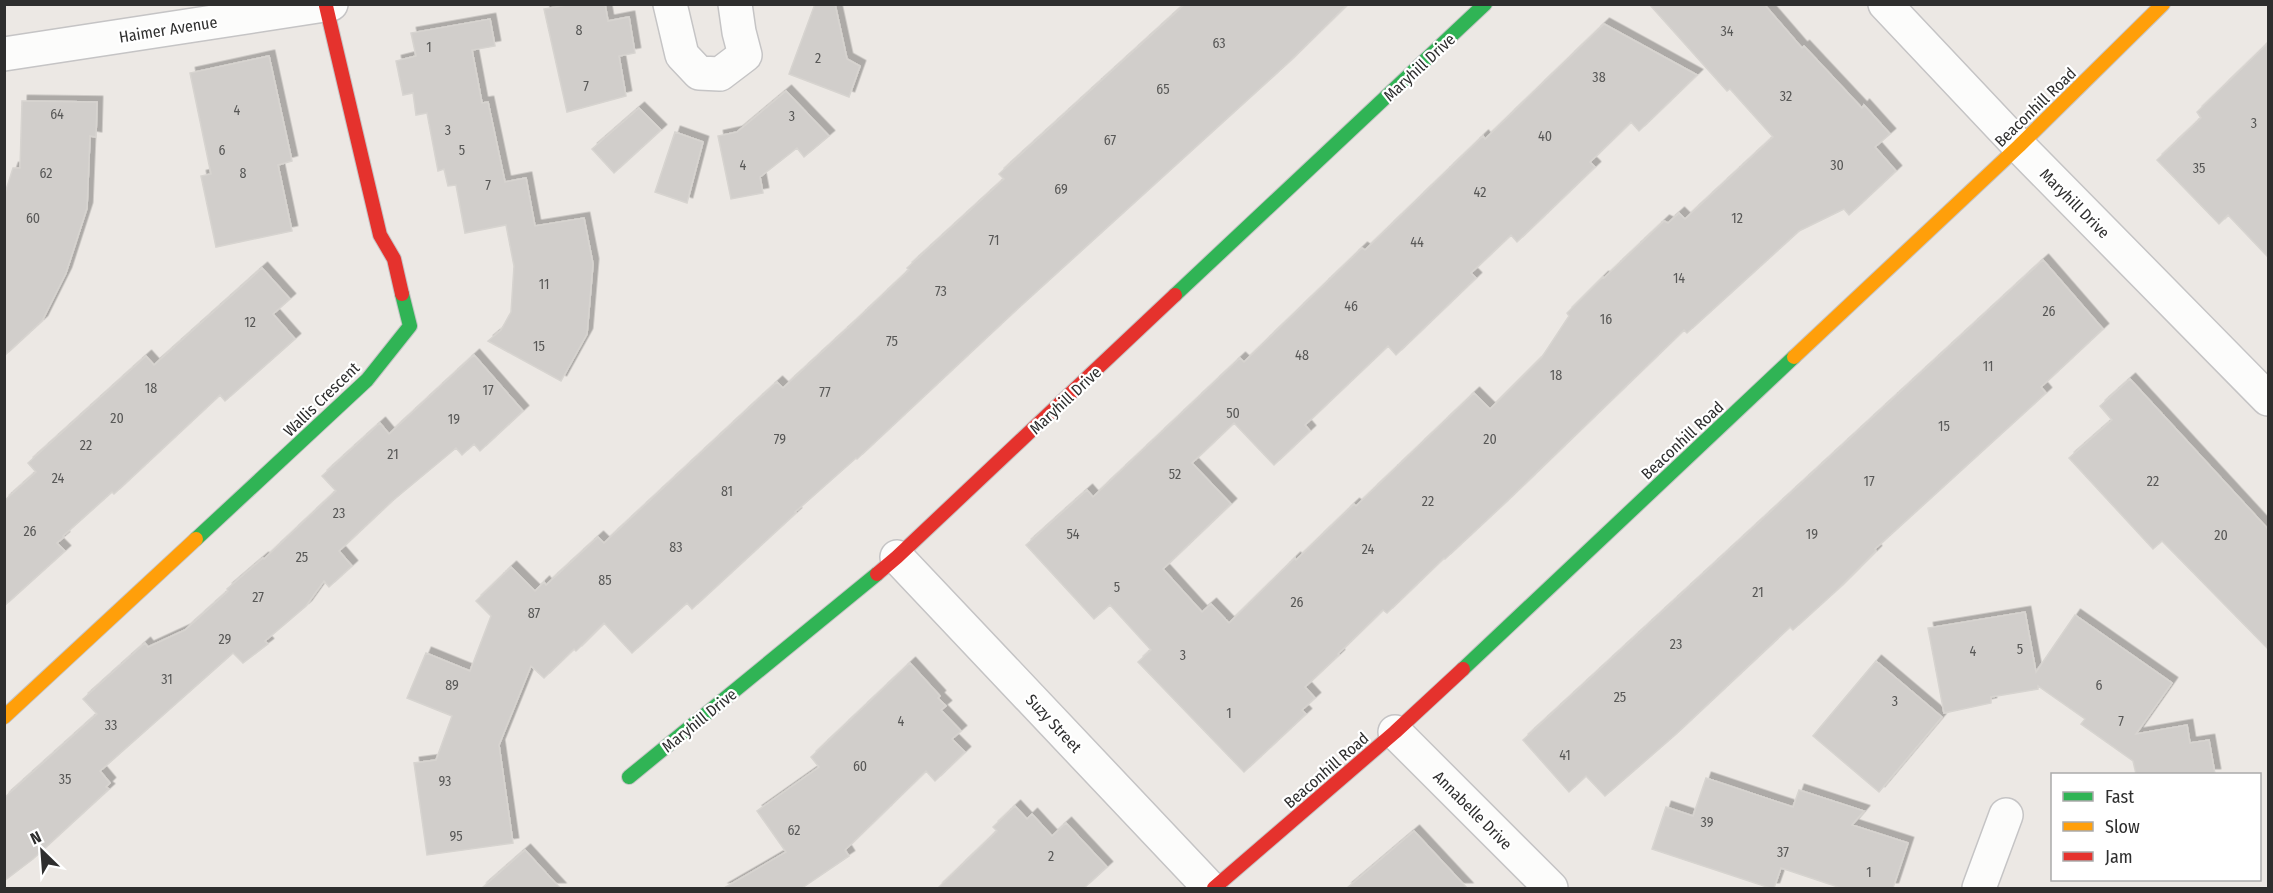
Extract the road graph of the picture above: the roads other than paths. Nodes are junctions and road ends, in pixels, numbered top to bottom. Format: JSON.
{"nodes":[{"id":1,"x":670,"y":4,"type":"edge"},
{"id":2,"x":735,"y":4,"type":"edge"},
{"id":3,"x":1485,"y":4,"type":"edge"},
{"id":4,"x":1885,"y":4,"type":"edge"},
{"id":5,"x":2163,"y":4,"type":"edge"},
{"id":6,"x":328,"y":5,"type":"edge"},
{"id":7,"x":4,"y":54,"type":"edge"},
{"id":8,"x":2019,"y":147,"type":"junction"},
{"id":9,"x":2268,"y":399,"type":"edge"},
{"id":10,"x":897,"y":557,"type":"junction"},
{"id":11,"x":4,"y":717,"type":"edge"},
{"id":12,"x":1395,"y":732,"type":"junction"},
{"id":13,"x":629,"y":777,"type":"dead end"},
{"id":14,"x":2006,"y":815,"type":"dead end"},
{"id":15,"x":1212,"y":888,"type":"edge"},
{"id":16,"x":1551,"y":888,"type":"edge"},
{"id":17,"x":1979,"y":888,"type":"edge"}],
"edges":[{"from":1,"to":2,"type":"street"},
{"from":3,"to":10,"type":"street","name":"Maryhill Drive"},
{"from":4,"to":8,"type":"street","name":"Maryhill Drive"},
{"from":5,"to":8,"type":"street","name":"Beaconhill Road"},
{"from":6,"to":7,"type":"street","name":"Haimer Avenue"},
{"from":6,"to":11,"type":"street","name":"Wallis Crescent"},
{"from":8,"to":9,"type":"street","name":"Maryhill Drive"},
{"from":8,"to":12,"type":"street","name":"Beaconhill Road"},
{"from":10,"to":13,"type":"street","name":"Maryhill Drive"},
{"from":10,"to":15,"type":"street","name":"Suzy Street"},
{"from":12,"to":15,"type":"street","name":"Beaconhill Road"},
{"from":12,"to":16,"type":"street","name":"Annabelle Drive"},
{"from":14,"to":17,"type":"street"}]}
